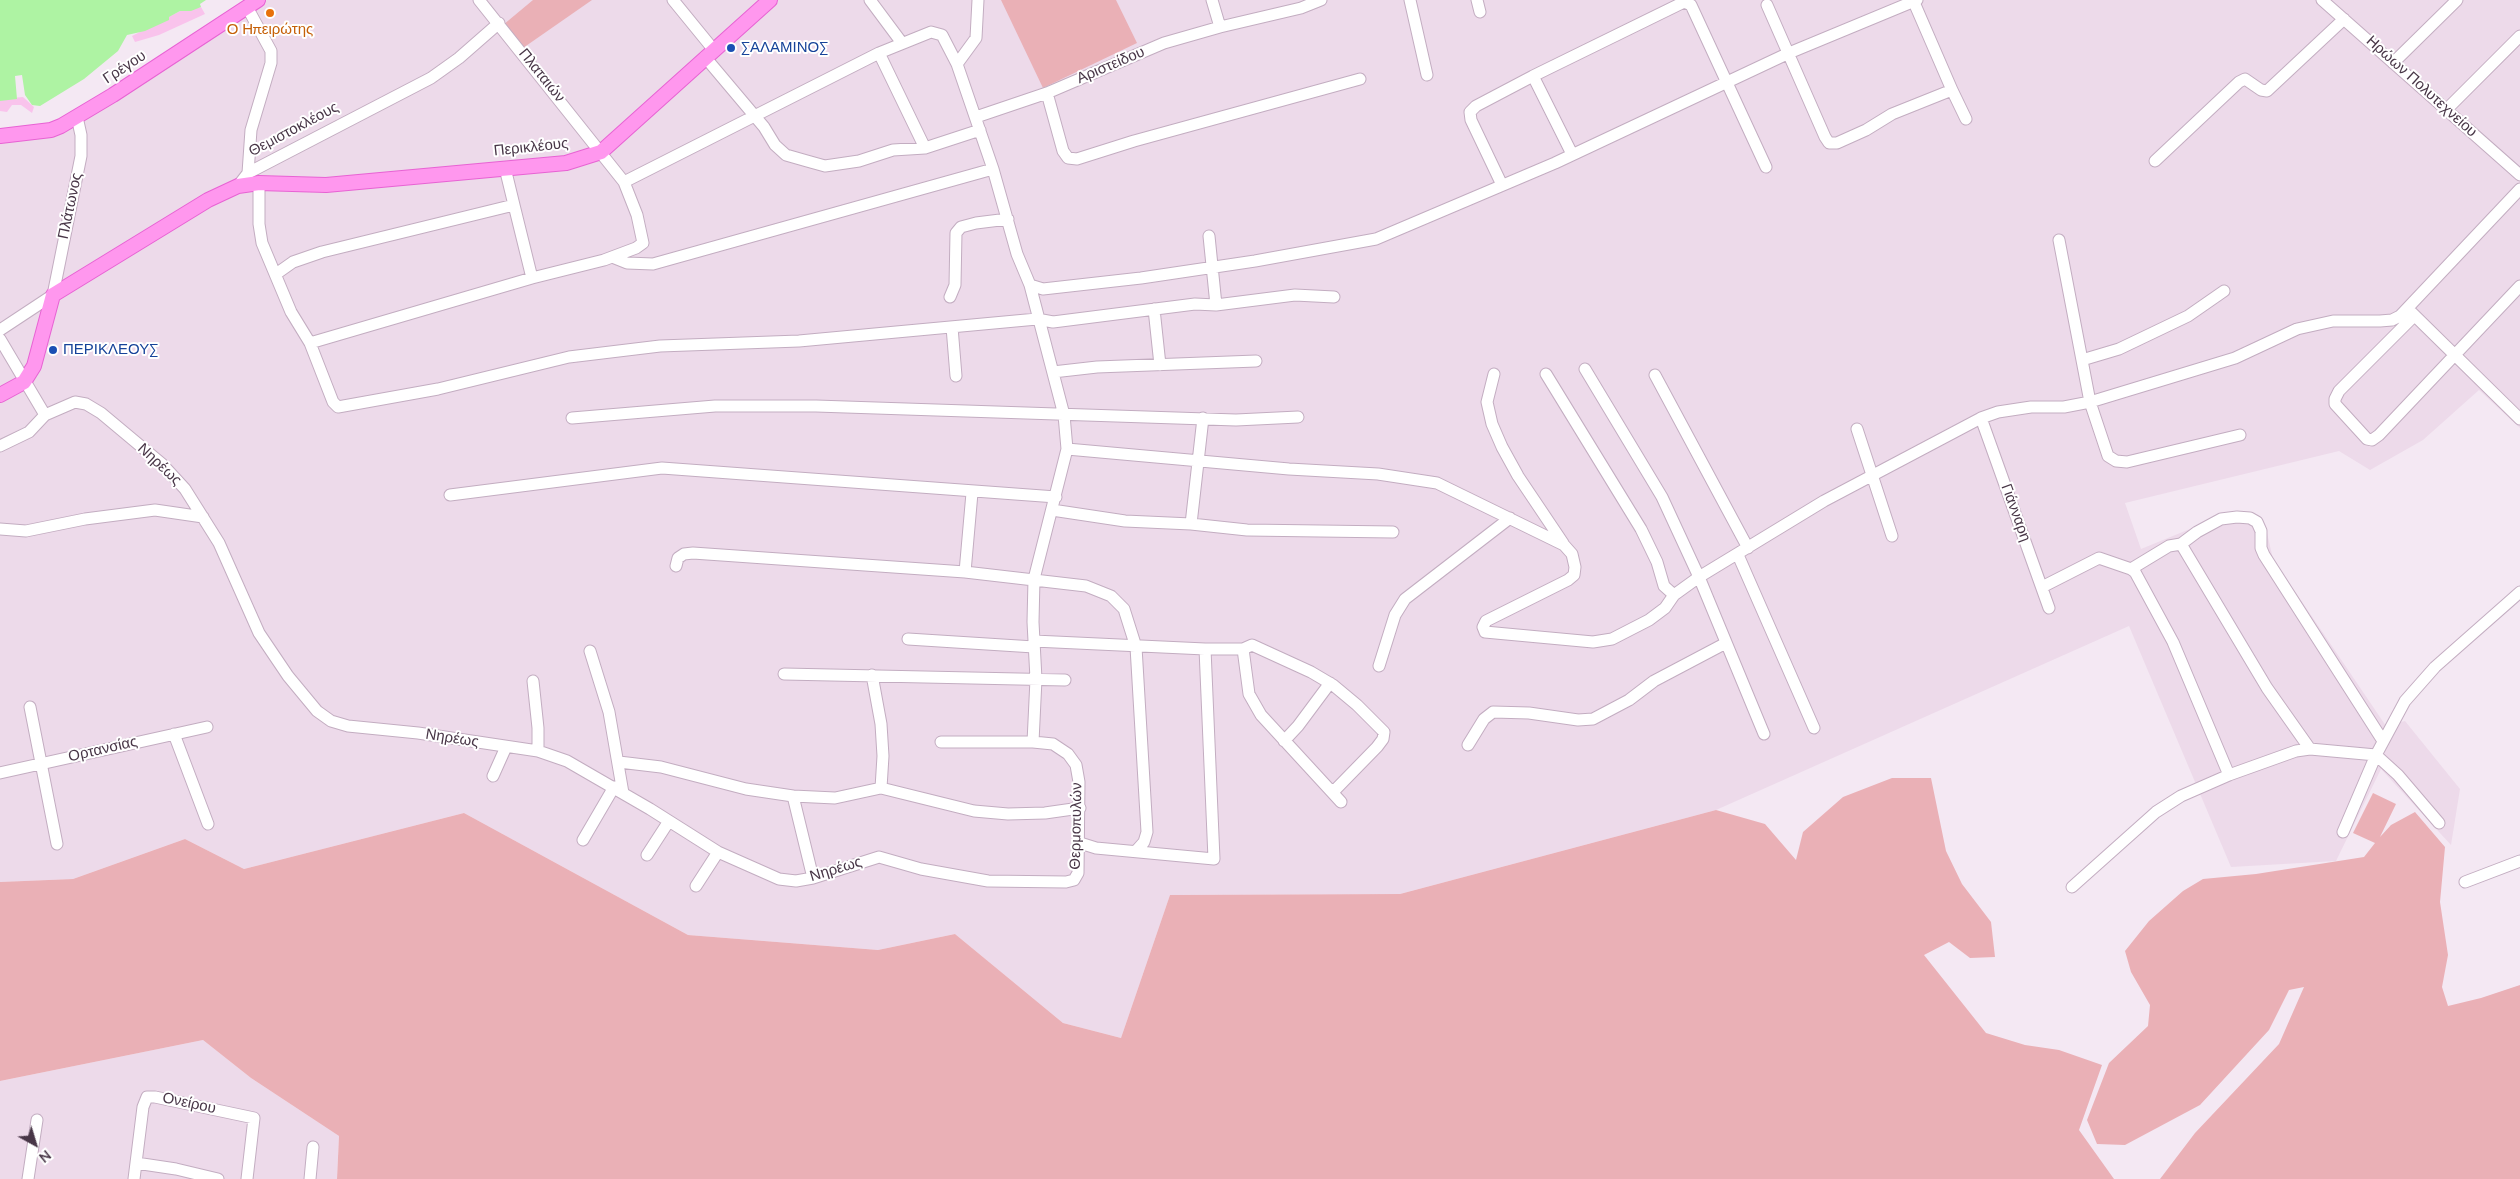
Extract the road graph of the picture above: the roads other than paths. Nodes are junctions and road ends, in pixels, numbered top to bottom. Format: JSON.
{"nodes":[{"id":1,"x":479,"y":0,"type":"edge"},
{"id":2,"x":673,"y":0,"type":"edge"},
{"id":3,"x":770,"y":0,"type":"edge"},
{"id":4,"x":870,"y":0,"type":"edge"},
{"id":5,"x":978,"y":0,"type":"edge"},
{"id":6,"x":1212,"y":0,"type":"edge"},
{"id":7,"x":1321,"y":0,"type":"edge"},
{"id":8,"x":1410,"y":0,"type":"edge"},
{"id":9,"x":1477,"y":0,"type":"edge"},
{"id":10,"x":1914,"y":0,"type":"edge"},
{"id":11,"x":2322,"y":0,"type":"edge"},
{"id":12,"x":2457,"y":0,"type":"edge"},
{"id":13,"x":252,"y":3,"type":"edge"},
{"id":14,"x":1767,"y":5,"type":"dead end"},
{"id":15,"x":1480,"y":12,"type":"dead end"},
{"id":16,"x":2344,"y":19,"type":"junction"},
{"id":17,"x":499,"y":23,"type":"junction"},
{"id":18,"x":1220,"y":27,"type":"junction"},
{"id":19,"x":2520,"y":36,"type":"edge"},
{"id":20,"x":902,"y":43,"type":"junction"},
{"id":21,"x":709,"y":53,"type":"junction"},
{"id":22,"x":879,"y":53,"type":"junction"},
{"id":23,"x":1789,"y":53,"type":"junction"},
{"id":24,"x":2393,"y":63,"type":"junction"},
{"id":25,"x":957,"y":64,"type":"junction"},
{"id":26,"x":1427,"y":74,"type":"dead end"},
{"id":27,"x":1533,"y":76,"type":"junction"},
{"id":28,"x":1360,"y":80,"type":"dead end"},
{"id":29,"x":1726,"y":82,"type":"junction"},
{"id":30,"x":1952,"y":90,"type":"junction"},
{"id":31,"x":1047,"y":93,"type":"junction"},
{"id":32,"x":2446,"y":110,"type":"junction"},
{"id":33,"x":755,"y":116,"type":"junction"},
{"id":34,"x":976,"y":116,"type":"junction"},
{"id":35,"x":77,"y":117,"type":"junction"},
{"id":36,"x":1966,"y":118,"type":"dead end"},
{"id":37,"x":980,"y":130,"type":"junction"},
{"id":38,"x":0,"y":136,"type":"edge"},
{"id":39,"x":924,"y":148,"type":"junction"},
{"id":40,"x":601,"y":152,"type":"junction"},
{"id":41,"x":1572,"y":154,"type":"junction"},
{"id":42,"x":2155,"y":161,"type":"dead end"},
{"id":43,"x":1766,"y":167,"type":"dead end"},
{"id":44,"x":505,"y":168,"type":"junction"},
{"id":45,"x":993,"y":170,"type":"junction"},
{"id":46,"x":248,"y":173,"type":"junction"},
{"id":47,"x":2520,"y":175,"type":"edge"},
{"id":48,"x":624,"y":182,"type":"junction"},
{"id":49,"x":259,"y":183,"type":"junction"},
{"id":50,"x":1502,"y":184,"type":"junction"},
{"id":51,"x":238,"y":186,"type":"junction"},
{"id":52,"x":2520,"y":189,"type":"edge"},
{"id":53,"x":514,"y":205,"type":"junction"},
{"id":54,"x":1008,"y":220,"type":"junction"},
{"id":55,"x":1209,"y":236,"type":"dead end"},
{"id":56,"x":2059,"y":240,"type":"dead end"},
{"id":57,"x":612,"y":257,"type":"junction"},
{"id":58,"x":1211,"y":268,"type":"junction"},
{"id":59,"x":276,"y":274,"type":"junction"},
{"id":60,"x":532,"y":278,"type":"junction"},
{"id":61,"x":1030,"y":284,"type":"junction"},
{"id":62,"x":2520,"y":286,"type":"edge"},
{"id":63,"x":2224,"y":290,"type":"dead end"},
{"id":64,"x":53,"y":295,"type":"junction"},
{"id":65,"x":950,"y":297,"type":"dead end"},
{"id":66,"x":1334,"y":297,"type":"dead end"},
{"id":67,"x":1216,"y":305,"type":"junction"},
{"id":68,"x":1154,"y":309,"type":"junction"},
{"id":69,"x":2411,"y":312,"type":"junction"},
{"id":70,"x":1037,"y":319,"type":"junction"},
{"id":71,"x":952,"y":328,"type":"junction"},
{"id":72,"x":0,"y":330,"type":"edge"},
{"id":73,"x":0,"y":339,"type":"edge"},
{"id":74,"x":310,"y":343,"type":"junction"},
{"id":75,"x":2453,"y":355,"type":"junction"},
{"id":76,"x":2082,"y":360,"type":"junction"},
{"id":77,"x":1256,"y":361,"type":"dead end"},
{"id":78,"x":1160,"y":365,"type":"junction"},
{"id":79,"x":1586,"y":369,"type":"dead end"},
{"id":80,"x":1053,"y":372,"type":"junction"},
{"id":81,"x":1494,"y":374,"type":"dead end"},
{"id":82,"x":1546,"y":374,"type":"dead end"},
{"id":83,"x":1655,"y":375,"type":"dead end"},
{"id":84,"x":956,"y":376,"type":"dead end"},
{"id":85,"x":24,"y":382,"type":"junction"},
{"id":86,"x":0,"y":395,"type":"edge"},
{"id":87,"x":2090,"y":402,"type":"junction"},
{"id":88,"x":45,"y":415,"type":"junction"},
{"id":89,"x":1064,"y":415,"type":"junction"},
{"id":90,"x":1298,"y":417,"type":"dead end"},
{"id":91,"x":572,"y":418,"type":"dead end"},
{"id":92,"x":1204,"y":418,"type":"junction"},
{"id":93,"x":1981,"y":418,"type":"junction"},
{"id":94,"x":2520,"y":419,"type":"edge"},
{"id":95,"x":1857,"y":429,"type":"dead end"},
{"id":96,"x":2240,"y":435,"type":"dead end"},
{"id":97,"x":0,"y":446,"type":"edge"},
{"id":98,"x":1067,"y":449,"type":"junction"},
{"id":99,"x":1200,"y":462,"type":"junction"},
{"id":100,"x":1871,"y":476,"type":"junction"},
{"id":101,"x":972,"y":493,"type":"junction"},
{"id":102,"x":450,"y":495,"type":"dead end"},
{"id":103,"x":1056,"y":497,"type":"junction"},
{"id":104,"x":1052,"y":510,"type":"junction"},
{"id":105,"x":203,"y":517,"type":"junction"},
{"id":106,"x":1510,"y":518,"type":"junction"},
{"id":107,"x":1191,"y":524,"type":"junction"},
{"id":108,"x":0,"y":529,"type":"edge"},
{"id":109,"x":1393,"y":532,"type":"dead end"},
{"id":110,"x":1892,"y":536,"type":"dead end"},
{"id":111,"x":2180,"y":544,"type":"junction"},
{"id":112,"x":1564,"y":545,"type":"junction"},
{"id":113,"x":1748,"y":548,"type":"junction"},
{"id":114,"x":1738,"y":555,"type":"junction"},
{"id":115,"x":676,"y":566,"type":"dead end"},
{"id":116,"x":2131,"y":569,"type":"junction"},
{"id":117,"x":965,"y":572,"type":"junction"},
{"id":118,"x":1700,"y":577,"type":"junction"},
{"id":119,"x":1034,"y":579,"type":"junction"},
{"id":120,"x":2042,"y":587,"type":"junction"},
{"id":121,"x":2520,"y":592,"type":"edge"},
{"id":122,"x":1674,"y":595,"type":"junction"},
{"id":123,"x":2049,"y":608,"type":"dead end"},
{"id":124,"x":908,"y":639,"type":"dead end"},
{"id":125,"x":1726,"y":643,"type":"junction"},
{"id":126,"x":1034,"y":644,"type":"junction"},
{"id":127,"x":1136,"y":647,"type":"junction"},
{"id":128,"x":1205,"y":649,"type":"junction"},
{"id":129,"x":1243,"y":650,"type":"junction"},
{"id":130,"x":590,"y":651,"type":"dead end"},
{"id":131,"x":1379,"y":666,"type":"dead end"},
{"id":132,"x":784,"y":674,"type":"dead end"},
{"id":133,"x":872,"y":675,"type":"junction"},
{"id":134,"x":533,"y":680,"type":"dead end"},
{"id":135,"x":1036,"y":680,"type":"junction"},
{"id":136,"x":1065,"y":680,"type":"dead end"},
{"id":137,"x":1330,"y":683,"type":"junction"},
{"id":138,"x":30,"y":706,"type":"dead end"},
{"id":139,"x":207,"y":727,"type":"dead end"},
{"id":140,"x":1814,"y":728,"type":"dead end"},
{"id":141,"x":174,"y":734,"type":"junction"},
{"id":142,"x":1764,"y":734,"type":"dead end"},
{"id":143,"x":1284,"y":741,"type":"junction"},
{"id":144,"x":2384,"y":741,"type":"junction"},
{"id":145,"x":941,"y":742,"type":"dead end"},
{"id":146,"x":1033,"y":742,"type":"junction"},
{"id":147,"x":1468,"y":745,"type":"dead end"},
{"id":148,"x":506,"y":747,"type":"junction"},
{"id":149,"x":2310,"y":749,"type":"junction"},
{"id":150,"x":538,"y":751,"type":"junction"},
{"id":151,"x":2376,"y":755,"type":"junction"},
{"id":152,"x":619,"y":762,"type":"junction"},
{"id":153,"x":42,"y":764,"type":"junction"},
{"id":154,"x":0,"y":773,"type":"edge"},
{"id":155,"x":2229,"y":775,"type":"junction"},
{"id":156,"x":493,"y":776,"type":"dead end"},
{"id":157,"x":881,"y":788,"type":"junction"},
{"id":158,"x":619,"y":790,"type":"junction"},
{"id":159,"x":1330,"y":790,"type":"junction"},
{"id":160,"x":793,"y":796,"type":"junction"},
{"id":161,"x":1341,"y":802,"type":"dead end"},
{"id":162,"x":1080,"y":808,"type":"junction"},
{"id":163,"x":669,"y":822,"type":"junction"},
{"id":164,"x":2439,"y":823,"type":"dead end"},
{"id":165,"x":208,"y":824,"type":"dead end"},
{"id":166,"x":2343,"y":832,"type":"dead end"},
{"id":167,"x":583,"y":840,"type":"dead end"},
{"id":168,"x":1080,"y":843,"type":"junction"},
{"id":169,"x":57,"y":844,"type":"dead end"},
{"id":170,"x":1136,"y":851,"type":"junction"},
{"id":171,"x":718,"y":852,"type":"junction"},
{"id":172,"x":647,"y":855,"type":"dead end"},
{"id":173,"x":2520,"y":861,"type":"edge"},
{"id":174,"x":813,"y":878,"type":"junction"},
{"id":175,"x":1074,"y":880,"type":"joint"},
{"id":176,"x":2465,"y":882,"type":"dead end"},
{"id":177,"x":696,"y":886,"type":"dead end"},
{"id":178,"x":2072,"y":887,"type":"dead end"},
{"id":179,"x":37,"y":1120,"type":"dead end"},
{"id":180,"x":313,"y":1147,"type":"dead end"},
{"id":181,"x":136,"y":1163,"type":"junction"},
{"id":182,"x":28,"y":1179,"type":"edge"},
{"id":183,"x":134,"y":1179,"type":"edge"},
{"id":184,"x":218,"y":1179,"type":"edge"},
{"id":185,"x":247,"y":1179,"type":"edge"},
{"id":186,"x":310,"y":1179,"type":"edge"}],
"edges":[{"from":1,"to":17,"type":"street","name":"Πλαταιών"},
{"from":2,"to":21,"type":"street"},
{"from":3,"to":21,"type":"main road","name":"Περικλέους"},
{"from":4,"to":20,"type":"street"},
{"from":5,"to":25,"type":"street"},
{"from":6,"to":18,"type":"street"},
{"from":7,"to":18,"type":"street","name":"Αριστείδου"},
{"from":8,"to":26,"type":"street"},
{"from":9,"to":15,"type":"street"},
{"from":10,"to":23,"type":"street"},
{"from":10,"to":30,"type":"street"},
{"from":11,"to":16,"type":"street","name":"Ηρώων Πολυτεχνείου"},
{"from":12,"to":24,"type":"street"},
{"from":13,"to":35,"type":"main road","name":"Γρέγου"},
{"from":13,"to":46,"type":"street"},
{"from":14,"to":23,"type":"street"},
{"from":16,"to":24,"type":"street","name":"Ηρώων Πολυτεχνείου"},
{"from":16,"to":42,"type":"street"},
{"from":17,"to":40,"type":"street","name":"Πλαταιών"},
{"from":17,"to":46,"type":"street","name":"Θεμιστοκλέους"},
{"from":18,"to":31,"type":"street","name":"Αριστείδου"},
{"from":19,"to":32,"type":"street"},
{"from":20,"to":22,"type":"street"},
{"from":20,"to":25,"type":"street"},
{"from":21,"to":33,"type":"street"},
{"from":21,"to":40,"type":"main road","name":"Περικλέους"},
{"from":22,"to":33,"type":"street"},
{"from":22,"to":39,"type":"street"},
{"from":23,"to":29,"type":"street"},
{"from":23,"to":30,"type":"street"},
{"from":24,"to":32,"type":"street","name":"Ηρώων Πολυτεχνείου"},
{"from":25,"to":34,"type":"street"},
{"from":27,"to":29,"type":"street"},
{"from":27,"to":41,"type":"street"},
{"from":27,"to":50,"type":"street"},
{"from":28,"to":31,"type":"street"},
{"from":29,"to":41,"type":"street"},
{"from":29,"to":43,"type":"street"},
{"from":30,"to":36,"type":"street"},
{"from":31,"to":34,"type":"street","name":"Αριστείδου"},
{"from":32,"to":47,"type":"street","name":"Ηρώων Πολυτεχνείου"},
{"from":33,"to":39,"type":"street"},
{"from":33,"to":48,"type":"street"},
{"from":34,"to":37,"type":"street"},
{"from":35,"to":38,"type":"main road","name":"Γρέγου"},
{"from":35,"to":64,"type":"street","name":"Πλάτωνος"},
{"from":37,"to":39,"type":"street"},
{"from":37,"to":45,"type":"street"},
{"from":40,"to":44,"type":"main road","name":"Περικλέους"},
{"from":40,"to":48,"type":"street","name":"Πλαταιών"},
{"from":41,"to":50,"type":"street"},
{"from":44,"to":49,"type":"main road","name":"Περικλέους"},
{"from":44,"to":53,"type":"street"},
{"from":45,"to":54,"type":"street"},
{"from":45,"to":57,"type":"street"},
{"from":46,"to":51,"type":"street","name":"Θεμιστοκλέους"},
{"from":48,"to":57,"type":"street","name":"Πλαταιών"},
{"from":49,"to":51,"type":"main road","name":"Περικλέους"},
{"from":49,"to":59,"type":"street"},
{"from":50,"to":58,"type":"street"},
{"from":51,"to":64,"type":"main road","name":"Θεμιστοκλέους"},
{"from":52,"to":69,"type":"street"},
{"from":53,"to":59,"type":"street"},
{"from":53,"to":60,"type":"street"},
{"from":54,"to":61,"type":"street"},
{"from":54,"to":65,"type":"street"},
{"from":55,"to":58,"type":"street"},
{"from":56,"to":76,"type":"street"},
{"from":57,"to":60,"type":"street"},
{"from":58,"to":61,"type":"street"},
{"from":58,"to":67,"type":"street"},
{"from":59,"to":74,"type":"street"},
{"from":60,"to":74,"type":"street"},
{"from":61,"to":70,"type":"street"},
{"from":62,"to":75,"type":"street"},
{"from":63,"to":76,"type":"street"},
{"from":64,"to":72,"type":"street"},
{"from":64,"to":85,"type":"main road"},
{"from":66,"to":67,"type":"street"},
{"from":67,"to":68,"type":"street"},
{"from":68,"to":70,"type":"street"},
{"from":68,"to":78,"type":"street"},
{"from":69,"to":75,"type":"street"},
{"from":69,"to":75,"type":"street"},
{"from":69,"to":87,"type":"street"},
{"from":70,"to":71,"type":"street"},
{"from":70,"to":80,"type":"street"},
{"from":71,"to":74,"type":"street"},
{"from":71,"to":84,"type":"street"},
{"from":73,"to":85,"type":"street"},
{"from":75,"to":94,"type":"street"},
{"from":76,"to":87,"type":"street"},
{"from":77,"to":78,"type":"street"},
{"from":78,"to":80,"type":"street"},
{"from":79,"to":118,"type":"street"},
{"from":80,"to":89,"type":"street"},
{"from":81,"to":112,"type":"street"},
{"from":82,"to":122,"type":"street"},
{"from":83,"to":113,"type":"street"},
{"from":85,"to":86,"type":"main road"},
{"from":85,"to":88,"type":"street"},
{"from":87,"to":93,"type":"street"},
{"from":87,"to":96,"type":"street"},
{"from":88,"to":97,"type":"street"},
{"from":88,"to":105,"type":"street","name":"Νηρέως"},
{"from":89,"to":91,"type":"street"},
{"from":89,"to":92,"type":"street"},
{"from":89,"to":98,"type":"street"},
{"from":90,"to":92,"type":"street"},
{"from":92,"to":99,"type":"street"},
{"from":93,"to":100,"type":"street"},
{"from":93,"to":120,"type":"street","name":"Γιάνναρη"},
{"from":95,"to":100,"type":"street"},
{"from":98,"to":99,"type":"street"},
{"from":98,"to":103,"type":"street"},
{"from":99,"to":106,"type":"street"},
{"from":99,"to":107,"type":"street"},
{"from":100,"to":110,"type":"street"},
{"from":100,"to":113,"type":"street"},
{"from":101,"to":102,"type":"street"},
{"from":101,"to":103,"type":"street"},
{"from":101,"to":117,"type":"street"},
{"from":103,"to":104,"type":"street"},
{"from":104,"to":107,"type":"street"},
{"from":104,"to":119,"type":"street"},
{"from":105,"to":108,"type":"street"},
{"from":105,"to":148,"type":"street","name":"Νηρέως"},
{"from":106,"to":112,"type":"street"},
{"from":106,"to":131,"type":"street"},
{"from":107,"to":109,"type":"street"},
{"from":111,"to":116,"type":"street"},
{"from":111,"to":144,"type":"street"},
{"from":111,"to":149,"type":"street"},
{"from":112,"to":122,"type":"street"},
{"from":113,"to":114,"type":"street"},
{"from":114,"to":118,"type":"street"},
{"from":114,"to":140,"type":"street"},
{"from":115,"to":117,"type":"street"},
{"from":116,"to":120,"type":"street"},
{"from":116,"to":155,"type":"street"},
{"from":117,"to":119,"type":"street"},
{"from":118,"to":122,"type":"street"},
{"from":118,"to":125,"type":"street"},
{"from":119,"to":126,"type":"street"},
{"from":119,"to":127,"type":"street"},
{"from":120,"to":123,"type":"street","name":"Γιάνναρη"},
{"from":121,"to":144,"type":"street"},
{"from":124,"to":126,"type":"street"},
{"from":125,"to":142,"type":"street"},
{"from":125,"to":147,"type":"street"},
{"from":126,"to":127,"type":"street"},
{"from":126,"to":135,"type":"street"},
{"from":127,"to":128,"type":"street"},
{"from":127,"to":170,"type":"street"},
{"from":128,"to":129,"type":"street"},
{"from":128,"to":170,"type":"street"},
{"from":129,"to":137,"type":"street"},
{"from":129,"to":143,"type":"street"},
{"from":130,"to":152,"type":"street"},
{"from":132,"to":133,"type":"street"},
{"from":133,"to":135,"type":"street"},
{"from":133,"to":157,"type":"street"},
{"from":134,"to":150,"type":"street"},
{"from":135,"to":136,"type":"street"},
{"from":135,"to":146,"type":"street"},
{"from":137,"to":143,"type":"street"},
{"from":137,"to":159,"type":"street"},
{"from":138,"to":153,"type":"street"},
{"from":139,"to":141,"type":"street","name":"Ορτανσίας"},
{"from":141,"to":153,"type":"street","name":"Ορτανσίας"},
{"from":141,"to":165,"type":"street"},
{"from":143,"to":159,"type":"street"},
{"from":144,"to":151,"type":"street"},
{"from":145,"to":146,"type":"street","name":"Θερμοπυλών"},
{"from":146,"to":162,"type":"street","name":"Θερμοπυλών"},
{"from":148,"to":150,"type":"street","name":"Νηρέως"},
{"from":148,"to":156,"type":"street"},
{"from":149,"to":151,"type":"street"},
{"from":149,"to":155,"type":"street"},
{"from":150,"to":158,"type":"street","name":"Νηρέως"},
{"from":151,"to":164,"type":"street"},
{"from":151,"to":166,"type":"street"},
{"from":152,"to":158,"type":"street"},
{"from":152,"to":160,"type":"street"},
{"from":153,"to":154,"type":"street","name":"Ορτανσίας"},
{"from":153,"to":169,"type":"street"},
{"from":155,"to":178,"type":"street"},
{"from":157,"to":160,"type":"street"},
{"from":157,"to":162,"type":"street"},
{"from":158,"to":163,"type":"street","name":"Νηρέως"},
{"from":158,"to":167,"type":"street"},
{"from":159,"to":161,"type":"street"},
{"from":160,"to":174,"type":"street"},
{"from":162,"to":168,"type":"street","name":"Θερμοπυλών"},
{"from":163,"to":171,"type":"street","name":"Νηρέως"},
{"from":163,"to":172,"type":"street"},
{"from":168,"to":170,"type":"street"},
{"from":168,"to":175,"type":"street","name":"Θερμοπυλών"},
{"from":171,"to":174,"type":"street","name":"Νηρέως"},
{"from":171,"to":177,"type":"street"},
{"from":173,"to":176,"type":"street"},
{"from":174,"to":175,"type":"street","name":"Νηρέως"},
{"from":179,"to":182,"type":"street"},
{"from":180,"to":186,"type":"street"},
{"from":181,"to":183,"type":"street","name":"Ονείρου"},
{"from":181,"to":184,"type":"street"},
{"from":181,"to":185,"type":"street","name":"Ονείρου"}]}
